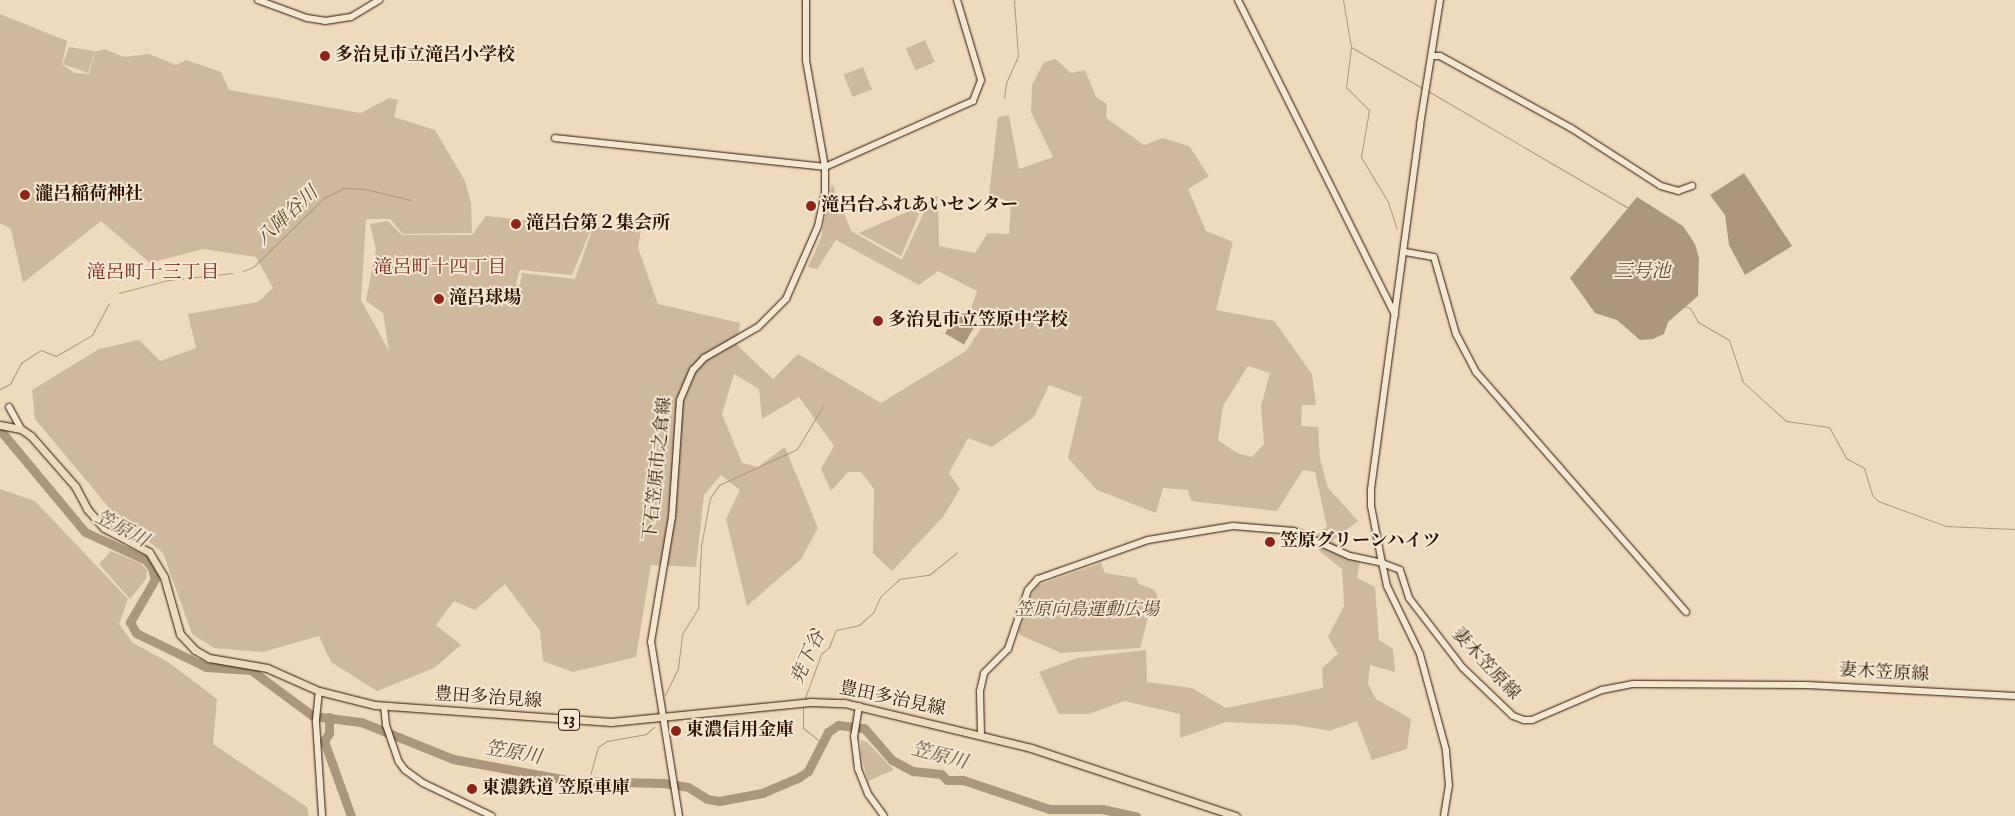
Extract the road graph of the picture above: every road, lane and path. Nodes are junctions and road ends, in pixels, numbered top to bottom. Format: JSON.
{"nodes":[{"id":1,"x":258,"y":0,"type":"edge"},
{"id":2,"x":379,"y":0,"type":"edge"},
{"id":3,"x":806,"y":0,"type":"edge"},
{"id":4,"x":957,"y":0,"type":"edge"},
{"id":5,"x":1238,"y":0,"type":"edge"},
{"id":6,"x":1440,"y":0,"type":"edge"},
{"id":7,"x":1432,"y":56,"type":"junction"},
{"id":8,"x":555,"y":138,"type":"dead end"},
{"id":9,"x":826,"y":167,"type":"junction"},
{"id":10,"x":1692,"y":186,"type":"dead end"},
{"id":11,"x":1405,"y":252,"type":"junction"},
{"id":12,"x":1396,"y":315,"type":"junction"},
{"id":13,"x":9,"y":407,"type":"dead end"},
{"id":14,"x":0,"y":424,"type":"edge"},
{"id":15,"x":17,"y":429,"type":"junction"},
{"id":16,"x":1382,"y":563,"type":"junction"},
{"id":17,"x":1686,"y":612,"type":"dead end"},
{"id":18,"x":319,"y":691,"type":"junction"},
{"id":19,"x":2015,"y":696,"type":"edge"},
{"id":20,"x":384,"y":706,"type":"junction"},
{"id":21,"x":859,"y":706,"type":"junction"},
{"id":22,"x":662,"y":720,"type":"junction"},
{"id":23,"x":981,"y":735,"type":"junction"},
{"id":24,"x":322,"y":816,"type":"edge"},
{"id":25,"x":492,"y":816,"type":"edge"},
{"id":26,"x":679,"y":816,"type":"edge"},
{"id":27,"x":884,"y":816,"type":"edge"},
{"id":28,"x":1236,"y":816,"type":"edge"},
{"id":29,"x":1444,"y":816,"type":"edge"}],
"edges":[{"from":1,"to":2,"type":"street"},
{"from":3,"to":9,"type":"street","name":"下石笠原市之倉線"},
{"from":4,"to":9,"type":"street"},
{"from":5,"to":12,"type":"street"},
{"from":6,"to":7,"type":"street"},
{"from":7,"to":10,"type":"street"},
{"from":7,"to":11,"type":"street"},
{"from":8,"to":9,"type":"street"},
{"from":9,"to":22,"type":"street","name":"下石笠原市之倉線"},
{"from":11,"to":12,"type":"street"},
{"from":11,"to":17,"type":"street"},
{"from":12,"to":16,"type":"street"},
{"from":13,"to":15,"type":"street"},
{"from":14,"to":15,"type":"main road","name":"豊田多治見線","number":"13"},
{"from":15,"to":18,"type":"main road","name":"豊田多治見線","number":"13"},
{"from":16,"to":19,"type":"street","name":"妻木笠原線"},
{"from":16,"to":23,"type":"street"},
{"from":16,"to":29,"type":"street"},
{"from":18,"to":20,"type":"main road","name":"豊田多治見線","number":"13"},
{"from":18,"to":24,"type":"street"},
{"from":20,"to":22,"type":"main road","name":"豊田多治見線","number":"13"},
{"from":20,"to":25,"type":"street"},
{"from":21,"to":22,"type":"main road","name":"豊田多治見線","number":"13"},
{"from":21,"to":23,"type":"main road","name":"豊田多治見線","number":"13"},
{"from":21,"to":27,"type":"street"},
{"from":22,"to":26,"type":"street","name":"下石笠原市之倉線"},
{"from":23,"to":28,"type":"main road","name":"豊田多治見線","number":"13"}]}
